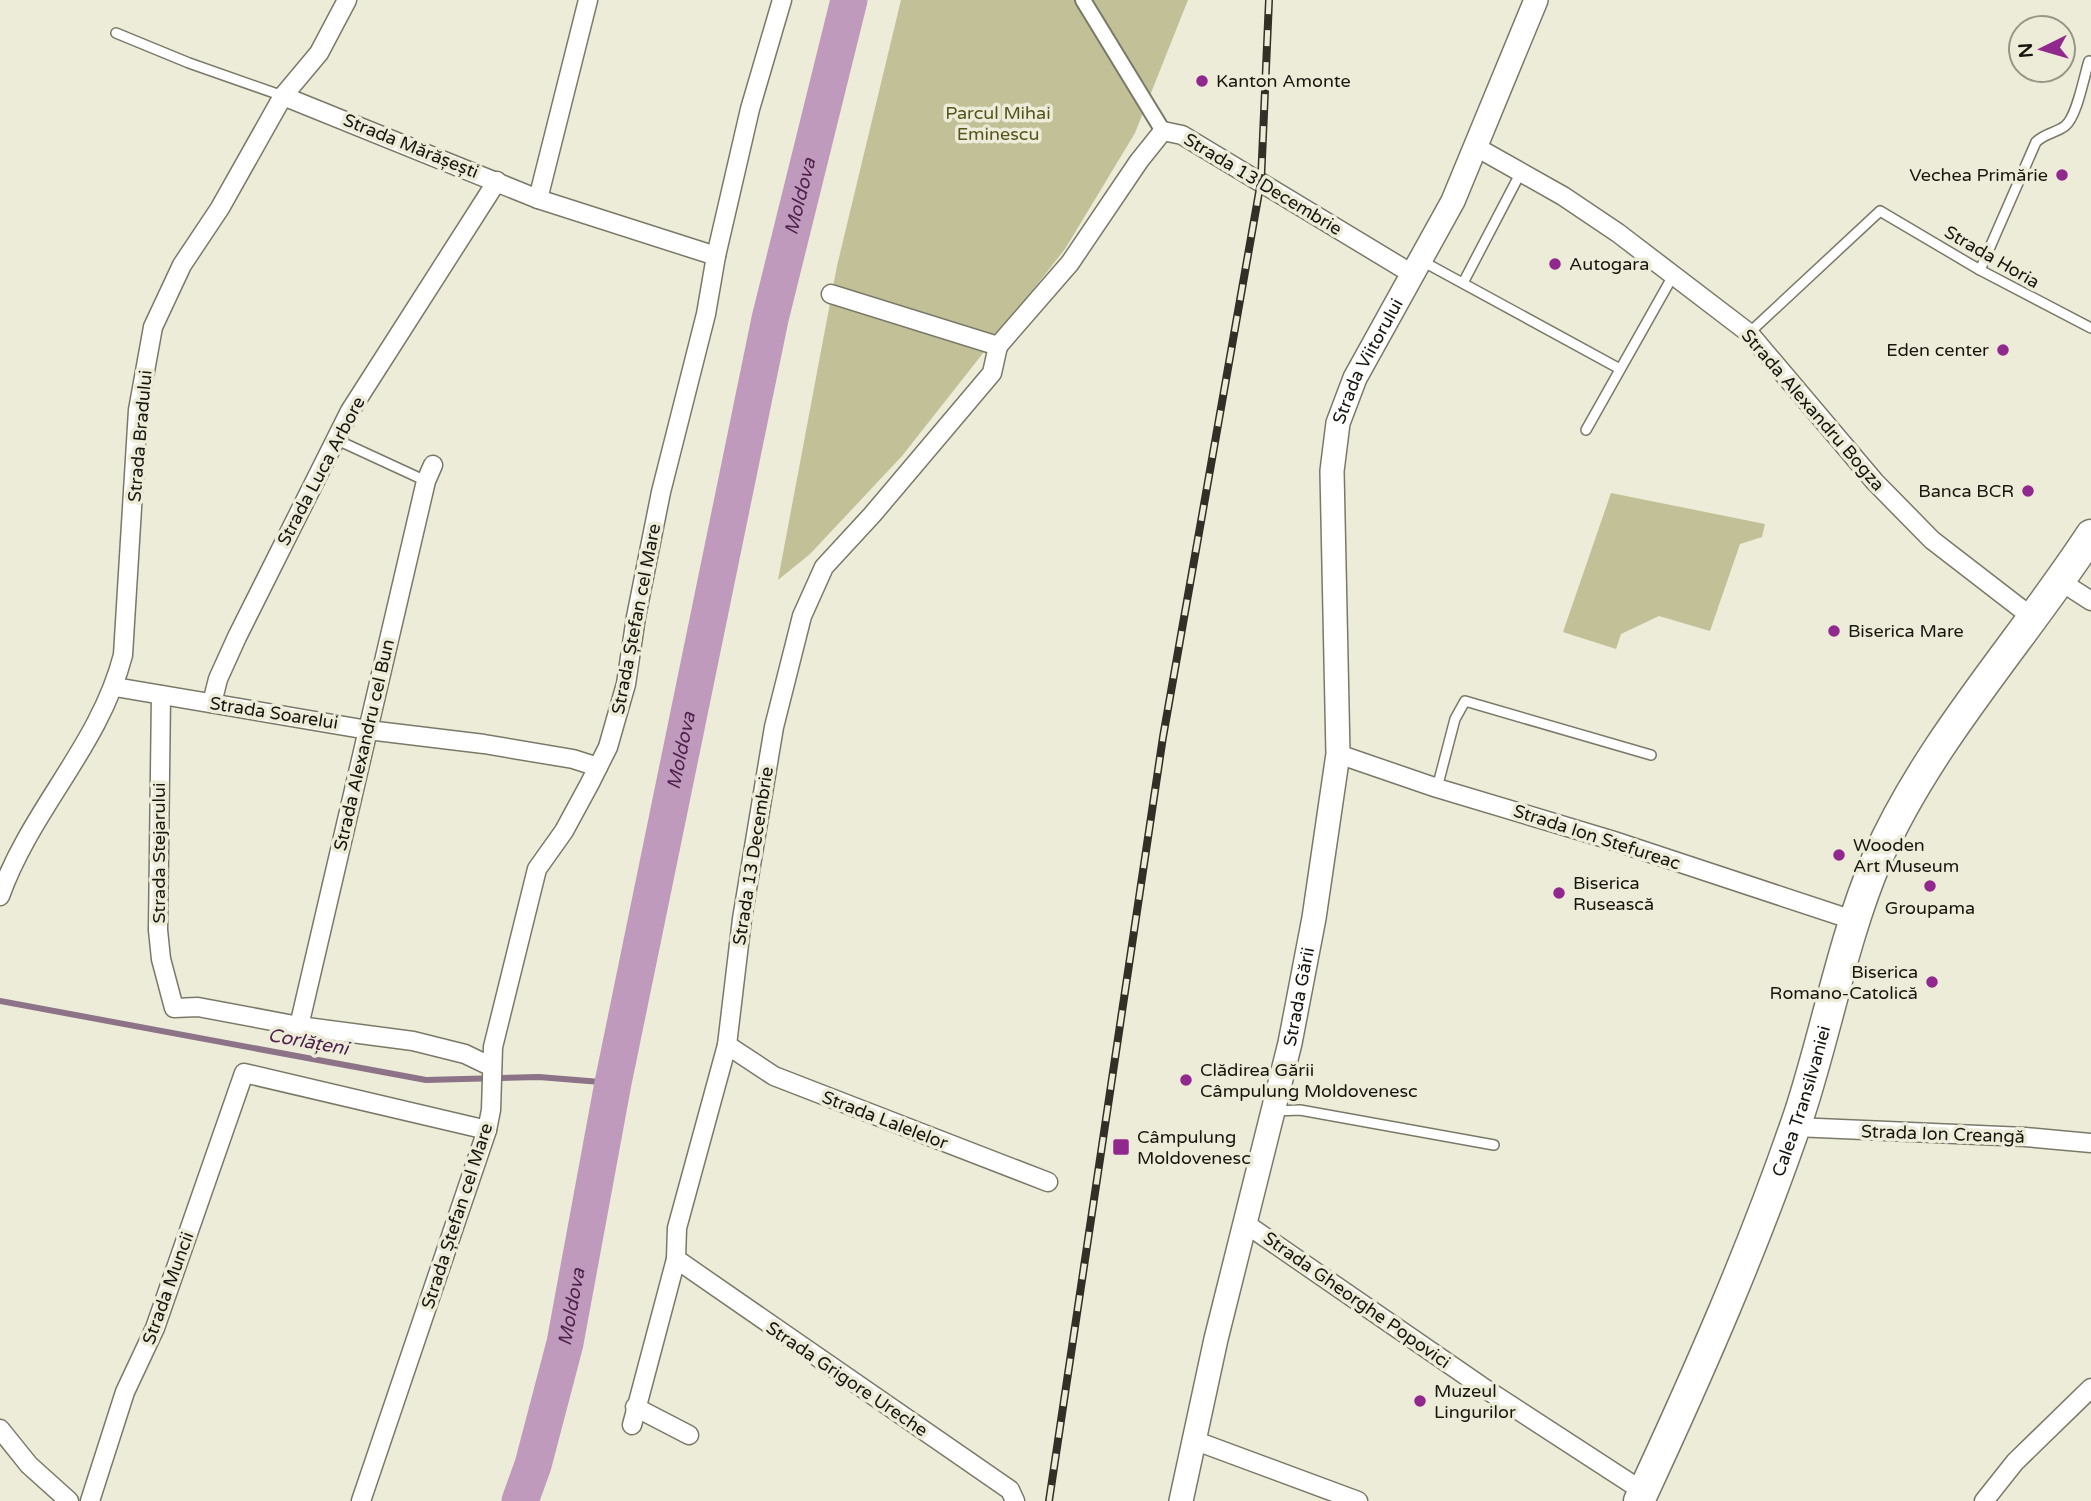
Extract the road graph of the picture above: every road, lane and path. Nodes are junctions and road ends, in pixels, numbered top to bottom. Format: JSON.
{"nodes":[{"id":1,"x":347,"y":0,"type":"edge"},
{"id":2,"x":588,"y":0,"type":"edge"},
{"id":3,"x":782,"y":0,"type":"edge"},
{"id":4,"x":1083,"y":0,"type":"edge"},
{"id":5,"x":1536,"y":0,"type":"edge"},
{"id":6,"x":116,"y":33,"type":"dead end"},
{"id":7,"x":2089,"y":61,"type":"dead end"},
{"id":8,"x":283,"y":96,"type":"junction"},
{"id":9,"x":1163,"y":131,"type":"junction"},
{"id":10,"x":1476,"y":147,"type":"junction"},
{"id":11,"x":1521,"y":172,"type":"junction"},
{"id":12,"x":498,"y":181,"type":"junction"},
{"id":13,"x":538,"y":199,"type":"junction"},
{"id":14,"x":716,"y":256,"type":"junction"},
{"id":15,"x":1418,"y":268,"type":"junction"},
{"id":16,"x":1980,"y":270,"type":"junction"},
{"id":17,"x":1674,"y":274,"type":"junction"},
{"id":18,"x":1464,"y":283,"type":"junction"},
{"id":19,"x":831,"y":294,"type":"dead end"},
{"id":20,"x":2091,"y":328,"type":"edge"},
{"id":21,"x":1749,"y":333,"type":"junction"},
{"id":22,"x":998,"y":346,"type":"junction"},
{"id":23,"x":1620,"y":369,"type":"junction"},
{"id":24,"x":1586,"y":430,"type":"dead end"},
{"id":25,"x":335,"y":439,"type":"junction"},
{"id":26,"x":429,"y":473,"type":"joint"},
{"id":27,"x":2091,"y":535,"type":"edge"},
{"id":28,"x":2060,"y":581,"type":"junction"},
{"id":29,"x":2091,"y":601,"type":"edge"},
{"id":30,"x":2033,"y":618,"type":"junction"},
{"id":31,"x":115,"y":687,"type":"junction"},
{"id":32,"x":161,"y":695,"type":"junction"},
{"id":33,"x":212,"y":703,"type":"junction"},
{"id":34,"x":368,"y":730,"type":"junction"},
{"id":35,"x":1338,"y":754,"type":"junction"},
{"id":36,"x":1651,"y":755,"type":"dead end"},
{"id":37,"x":598,"y":767,"type":"junction"},
{"id":38,"x":1437,"y":788,"type":"junction"},
{"id":39,"x":0,"y":896,"type":"edge"},
{"id":40,"x":1856,"y":921,"type":"junction"},
{"id":41,"x":299,"y":1026,"type":"junction"},
{"id":42,"x":727,"y":1045,"type":"junction"},
{"id":43,"x":492,"y":1068,"type":"junction"},
{"id":44,"x":1273,"y":1111,"type":"junction"},
{"id":45,"x":1794,"y":1127,"type":"junction"},
{"id":46,"x":487,"y":1130,"type":"junction"},
{"id":47,"x":2091,"y":1143,"type":"edge"},
{"id":48,"x":1494,"y":1145,"type":"dead end"},
{"id":49,"x":1048,"y":1182,"type":"dead end"},
{"id":50,"x":1246,"y":1224,"type":"junction"},
{"id":51,"x":676,"y":1259,"type":"junction"},
{"id":52,"x":2091,"y":1388,"type":"edge"},
{"id":53,"x":0,"y":1429,"type":"edge"},
{"id":54,"x":689,"y":1435,"type":"dead end"},
{"id":55,"x":1196,"y":1441,"type":"junction"},
{"id":56,"x":1642,"y":1496,"type":"edge"},
{"id":57,"x":69,"y":1501,"type":"edge"},
{"id":58,"x":90,"y":1501,"type":"edge"},
{"id":59,"x":360,"y":1501,"type":"edge"},
{"id":60,"x":1015,"y":1501,"type":"edge"},
{"id":61,"x":1181,"y":1501,"type":"edge"},
{"id":62,"x":1358,"y":1501,"type":"edge"},
{"id":63,"x":1984,"y":1501,"type":"edge"}],
"edges":[{"from":1,"to":8,"type":"street","name":"Strada Bradului"},
{"from":2,"to":13,"type":"street"},
{"from":3,"to":14,"type":"street","name":"Strada Ștefan cel Mare"},
{"from":4,"to":9,"type":"street"},
{"from":5,"to":10,"type":"street","name":"Strada Viitorului"},
{"from":6,"to":8,"type":"lane"},
{"from":7,"to":16,"type":"lane"},
{"from":8,"to":12,"type":"street","name":"Strada Mărășești"},
{"from":8,"to":31,"type":"street","name":"Strada Bradului"},
{"from":9,"to":15,"type":"street","name":"Strada 13 Decembrie"},
{"from":9,"to":22,"type":"street","name":"Strada 13 Decembrie"},
{"from":10,"to":11,"type":"street","name":"Strada Alexandru Bogza"},
{"from":10,"to":15,"type":"street","name":"Strada Viitorului"},
{"from":11,"to":17,"type":"street","name":"Strada Alexandru Bogza"},
{"from":11,"to":18,"type":"lane"},
{"from":12,"to":13,"type":"street","name":"Strada Mărășești"},
{"from":12,"to":25,"type":"street","name":"Strada Luca Arbore"},
{"from":13,"to":14,"type":"street","name":"Strada Mărășești"},
{"from":14,"to":37,"type":"street","name":"Strada Ștefan cel Mare"},
{"from":15,"to":18,"type":"lane"},
{"from":15,"to":35,"type":"street","name":"Strada Viitorului"},
{"from":16,"to":20,"type":"lane","name":"Strada Horia"},
{"from":16,"to":21,"type":"lane","name":"Strada Horia"},
{"from":17,"to":21,"type":"street","name":"Strada Alexandru Bogza"},
{"from":17,"to":23,"type":"lane"},
{"from":18,"to":23,"type":"lane"},
{"from":19,"to":22,"type":"street"},
{"from":21,"to":30,"type":"street","name":"Strada Alexandru Bogza"},
{"from":22,"to":42,"type":"street","name":"Strada 13 Decembrie"},
{"from":23,"to":24,"type":"lane"},
{"from":25,"to":26,"type":"lane"},
{"from":25,"to":33,"type":"street","name":"Strada Luca Arbore"},
{"from":26,"to":34,"type":"street","name":"Strada Alexandru cel Bun"},
{"from":27,"to":28,"type":"highway","name":"Calea Transilvaniei"},
{"from":28,"to":29,"type":"street"},
{"from":28,"to":30,"type":"highway","name":"Calea Transilvaniei"},
{"from":30,"to":40,"type":"highway","name":"Calea Transilvaniei"},
{"from":31,"to":32,"type":"street","name":"Strada Soarelui"},
{"from":31,"to":39,"type":"street","name":"Strada Bradului"},
{"from":32,"to":33,"type":"street","name":"Strada Soarelui"},
{"from":32,"to":41,"type":"street","name":"Strada Stejarului"},
{"from":33,"to":34,"type":"street","name":"Strada Soarelui"},
{"from":34,"to":37,"type":"street","name":"Strada Soarelui"},
{"from":34,"to":41,"type":"street","name":"Strada Alexandru cel Bun"},
{"from":35,"to":38,"type":"street","name":"Strada Ion Stefureac"},
{"from":35,"to":44,"type":"street","name":"Strada Gării"},
{"from":36,"to":38,"type":"lane"},
{"from":37,"to":43,"type":"street","name":"Strada Ștefan cel Mare"},
{"from":38,"to":40,"type":"street","name":"Strada Ion Stefureac"},
{"from":40,"to":45,"type":"highway","name":"Calea Transilvaniei"},
{"from":41,"to":43,"type":"street"},
{"from":42,"to":49,"type":"street","name":"Strada Lalelelor"},
{"from":42,"to":51,"type":"street","name":"Strada 13 Decembrie"},
{"from":43,"to":46,"type":"street","name":"Strada Ștefan cel Mare"},
{"from":44,"to":48,"type":"lane"},
{"from":44,"to":50,"type":"street","name":"Strada Gării"},
{"from":45,"to":47,"type":"street","name":"Strada Ion Creangă"},
{"from":45,"to":56,"type":"highway","name":"Calea Transilvaniei"},
{"from":46,"to":58,"type":"street","name":"Strada Muncii"},
{"from":46,"to":59,"type":"street","name":"Strada Ștefan cel Mare"},
{"from":50,"to":55,"type":"street","name":"Strada Gării"},
{"from":50,"to":56,"type":"street","name":"Strada Gheorghe Popovici"},
{"from":51,"to":54,"type":"street","name":"Strada 13 Decembrie"},
{"from":51,"to":60,"type":"street","name":"Strada Grigore Ureche"},
{"from":52,"to":63,"type":"street"},
{"from":53,"to":57,"type":"street"},
{"from":55,"to":61,"type":"street","name":"Strada Gării"},
{"from":55,"to":62,"type":"street"}]}
